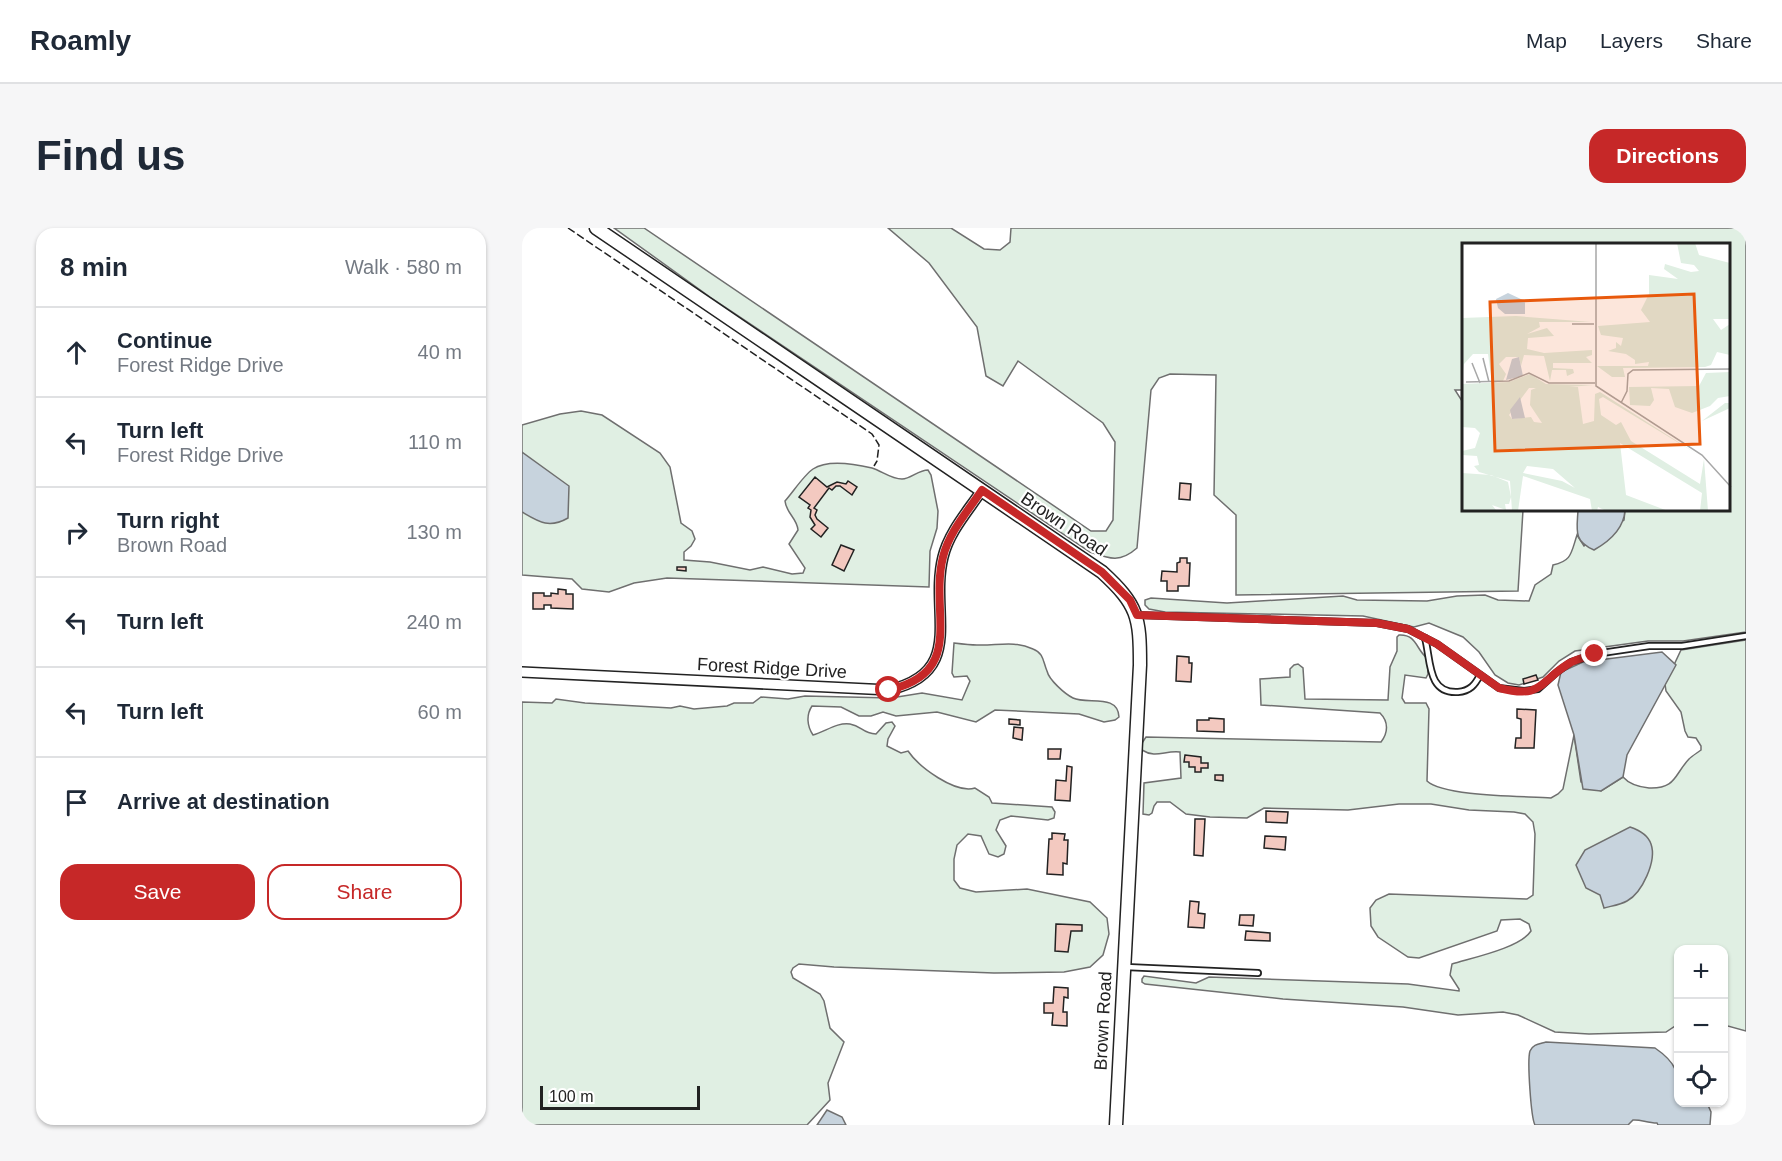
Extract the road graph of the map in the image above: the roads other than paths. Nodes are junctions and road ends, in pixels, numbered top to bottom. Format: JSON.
{"nodes":[{"id":1,"x":596,"y":228,"type":"edge"},
{"id":2,"x":982,"y":490,"type":"junction"},
{"id":3,"x":1137,"y":615,"type":"junction"},
{"id":4,"x":1746,"y":636,"type":"edge"},
{"id":5,"x":1425,"y":638,"type":"junction"},
{"id":6,"x":522,"y":672,"type":"edge"},
{"id":7,"x":1480,"y":675,"type":"junction"},
{"id":8,"x":1124,"y":966,"type":"junction"},
{"id":9,"x":1258,"y":973,"type":"dead end"},
{"id":10,"x":1116,"y":1125,"type":"edge"}],
"edges":[{"from":1,"to":2,"type":"street","name":"Brown Road"},
{"from":2,"to":3,"type":"street","name":"Brown Road"},
{"from":2,"to":6,"type":"street","name":"Forest Ridge Drive"},
{"from":3,"to":5,"type":"lane"},
{"from":3,"to":8,"type":"street","name":"Brown Road"},
{"from":4,"to":7,"type":"lane"},
{"from":5,"to":7,"type":"lane"},
{"from":5,"to":7,"type":"lane"},
{"from":8,"to":9,"type":"lane"},
{"from":8,"to":10,"type":"street","name":"Brown Road"}]}
